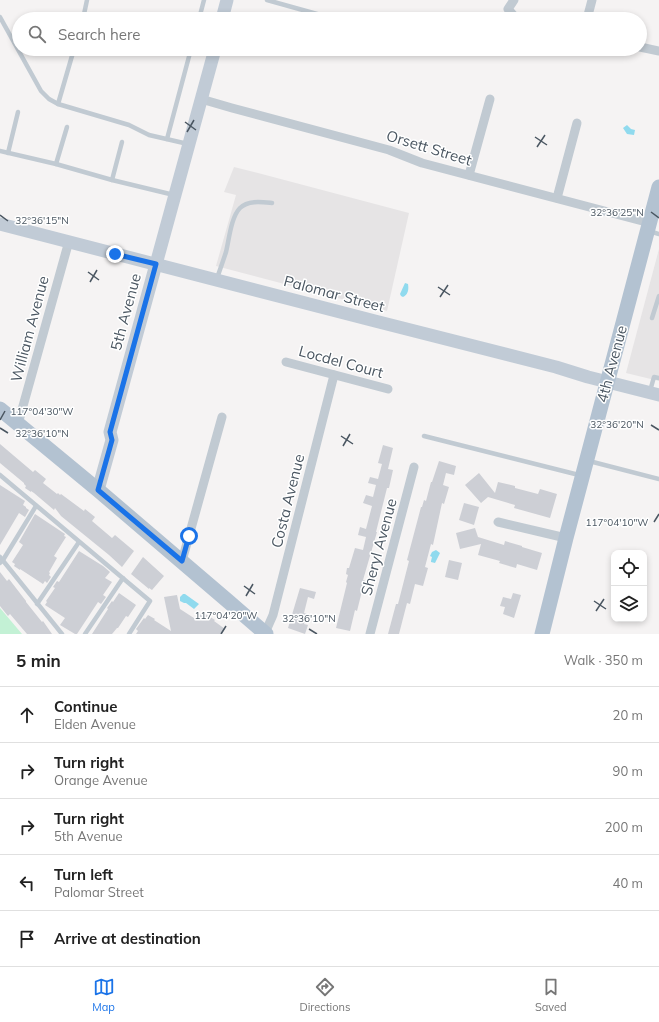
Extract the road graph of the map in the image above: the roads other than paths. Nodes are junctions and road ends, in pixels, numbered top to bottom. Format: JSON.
{"nodes":[{"id":1,"x":87,"y":0,"type":"edge"},
{"id":2,"x":204,"y":0,"type":"edge"},
{"id":3,"x":228,"y":0,"type":"edge"},
{"id":4,"x":267,"y":0,"type":"edge"},
{"id":5,"x":514,"y":0,"type":"edge"},
{"id":6,"x":592,"y":0,"type":"edge"},
{"id":7,"x":84,"y":12,"type":"edge"},
{"id":8,"x":201,"y":12,"type":"edge"},
{"id":9,"x":224,"y":12,"type":"edge"},
{"id":10,"x":310,"y":12,"type":"edge"},
{"id":11,"x":511,"y":12,"type":"edge"},
{"id":12,"x":589,"y":12,"type":"edge"},
{"id":13,"x":0,"y":17,"type":"edge"},
{"id":14,"x":12,"y":39,"type":"edge"},
{"id":15,"x":647,"y":48,"type":"edge"},
{"id":16,"x":659,"y":51,"type":"edge"},
{"id":17,"x":22,"y":56,"type":"edge"},
{"id":18,"x":72,"y":56,"type":"edge"},
{"id":19,"x":189,"y":56,"type":"edge"},
{"id":20,"x":213,"y":56,"type":"edge"},
{"id":21,"x":201,"y":99,"type":"junction"},
{"id":22,"x":490,"y":99,"type":"dead end"},
{"id":23,"x":58,"y":104,"type":"junction"},
{"id":24,"x":18,"y":112,"type":"dead end"},
{"id":25,"x":577,"y":123,"type":"dead end"},
{"id":26,"x":67,"y":128,"type":"dead end"},
{"id":27,"x":167,"y":139,"type":"junction"},
{"id":28,"x":122,"y":142,"type":"dead end"},
{"id":29,"x":189,"y":144,"type":"junction"},
{"id":30,"x":0,"y":151,"type":"edge"},
{"id":31,"x":8,"y":153,"type":"junction"},
{"id":32,"x":56,"y":164,"type":"junction"},
{"id":33,"x":469,"y":175,"type":"junction"},
{"id":34,"x":112,"y":180,"type":"junction"},
{"id":35,"x":659,"y":187,"type":"edge"},
{"id":36,"x":175,"y":195,"type":"junction"},
{"id":37,"x":557,"y":198,"type":"junction"},
{"id":38,"x":272,"y":203,"type":"dead end"},
{"id":39,"x":0,"y":224,"type":"edge"},
{"id":40,"x":652,"y":229,"type":"edge"},
{"id":41,"x":69,"y":242,"type":"junction"},
{"id":42,"x":156,"y":264,"type":"junction"},
{"id":43,"x":216,"y":280,"type":"junction"},
{"id":44,"x":659,"y":296,"type":"edge"},
{"id":45,"x":652,"y":318,"type":"dead end"},
{"id":46,"x":286,"y":362,"type":"dead end"},
{"id":47,"x":334,"y":375,"type":"junction"},
{"id":48,"x":659,"y":378,"type":"edge"},
{"id":49,"x":608,"y":381,"type":"junction"},
{"id":50,"x":388,"y":389,"type":"dead end"},
{"id":51,"x":654,"y":394,"type":"edge"},
{"id":52,"x":0,"y":409,"type":"edge"},
{"id":53,"x":222,"y":417,"type":"dead end"},
{"id":54,"x":18,"y":424,"type":"junction"},
{"id":55,"x":424,"y":436,"type":"dead end"},
{"id":56,"x":587,"y":460,"type":"junction"},
{"id":57,"x":414,"y":467,"type":"dead end"},
{"id":58,"x":0,"y":475,"type":"edge"},
{"id":59,"x":583,"y":476,"type":"junction"},
{"id":60,"x":659,"y":479,"type":"edge"},
{"id":61,"x":98,"y":490,"type":"junction"},
{"id":62,"x":36,"y":506,"type":"junction"},
{"id":63,"x":498,"y":522,"type":"dead end"},
{"id":64,"x":566,"y":538,"type":"junction"},
{"id":65,"x":79,"y":542,"type":"junction"},
{"id":66,"x":1,"y":560,"type":"edge"},
{"id":67,"x":182,"y":561,"type":"junction"},
{"id":68,"x":123,"y":578,"type":"junction"},
{"id":69,"x":37,"y":604,"type":"junction"},
{"id":70,"x":62,"y":634,"type":"edge"},
{"id":71,"x":85,"y":634,"type":"edge"},
{"id":72,"x":129,"y":634,"type":"edge"},
{"id":73,"x":265,"y":634,"type":"edge"},
{"id":74,"x":370,"y":634,"type":"edge"},
{"id":75,"x":542,"y":634,"type":"edge"}],
"edges":[{"from":1,"to":7,"type":"lane"},
{"from":2,"to":8,"type":"lane"},
{"from":3,"to":9,"type":"main road"},
{"from":4,"to":10,"type":"lane"},
{"from":5,"to":11,"type":"street"},
{"from":6,"to":12,"type":"street"},
{"from":13,"to":14,"type":"lane"},
{"from":15,"to":16,"type":"street"},
{"from":17,"to":23,"type":"lane"},
{"from":18,"to":23,"type":"lane"},
{"from":19,"to":27,"type":"lane"},
{"from":20,"to":21,"type":"main road","name":"5th Avenue"},
{"from":21,"to":29,"type":"main road","name":"5th Avenue"},
{"from":21,"to":33,"type":"street","name":"Orsett Street"},
{"from":22,"to":33,"type":"street"},
{"from":23,"to":27,"type":"lane"},
{"from":24,"to":31,"type":"lane"},
{"from":25,"to":37,"type":"street"},
{"from":26,"to":32,"type":"lane"},
{"from":27,"to":29,"type":"lane"},
{"from":28,"to":34,"type":"lane"},
{"from":29,"to":36,"type":"main road","name":"5th Avenue"},
{"from":30,"to":31,"type":"lane"},
{"from":31,"to":32,"type":"lane"},
{"from":32,"to":34,"type":"lane"},
{"from":33,"to":37,"type":"street","name":"Orsett Street"},
{"from":34,"to":36,"type":"lane"},
{"from":35,"to":40,"type":"main road","name":"4th Avenue"},
{"from":36,"to":42,"type":"main road","name":"5th Avenue"},
{"from":37,"to":40,"type":"street","name":"Orsett Street"},
{"from":38,"to":43,"type":"lane"},
{"from":39,"to":41,"type":"main road","name":"Palomar Street"},
{"from":40,"to":49,"type":"main road","name":"4th Avenue"},
{"from":41,"to":42,"type":"main road","name":"Palomar Street"},
{"from":41,"to":54,"type":"street","name":"William Avenue"},
{"from":42,"to":43,"type":"main road","name":"Palomar Street"},
{"from":42,"to":61,"type":"main road","name":"5th Avenue"},
{"from":43,"to":49,"type":"main road","name":"Palomar Street"},
{"from":44,"to":45,"type":"lane"},
{"from":46,"to":47,"type":"street","name":"Locdel Court"},
{"from":47,"to":50,"type":"street","name":"Locdel Court"},
{"from":47,"to":73,"type":"street","name":"Costa Avenue"},
{"from":48,"to":51,"type":"lane"},
{"from":49,"to":51,"type":"main road","name":"Palomar Street"},
{"from":49,"to":56,"type":"main road","name":"4th Avenue"},
{"from":52,"to":54,"type":"main road"},
{"from":53,"to":67,"type":"street"},
{"from":54,"to":61,"type":"main road"},
{"from":55,"to":59,"type":"lane"},
{"from":56,"to":59,"type":"main road","name":"4th Avenue"},
{"from":56,"to":60,"type":"lane"},
{"from":57,"to":74,"type":"street","name":"Sheryl Avenue"},
{"from":58,"to":62,"type":"lane"},
{"from":59,"to":64,"type":"main road","name":"4th Avenue"},
{"from":61,"to":67,"type":"main road"},
{"from":62,"to":65,"type":"lane"},
{"from":62,"to":66,"type":"lane"},
{"from":63,"to":64,"type":"street"},
{"from":64,"to":75,"type":"main road","name":"4th Avenue"},
{"from":65,"to":68,"type":"lane"},
{"from":65,"to":69,"type":"lane"},
{"from":66,"to":69,"type":"lane"},
{"from":67,"to":73,"type":"main road"},
{"from":68,"to":71,"type":"lane"},
{"from":68,"to":72,"type":"lane"},
{"from":69,"to":70,"type":"lane"}]}
